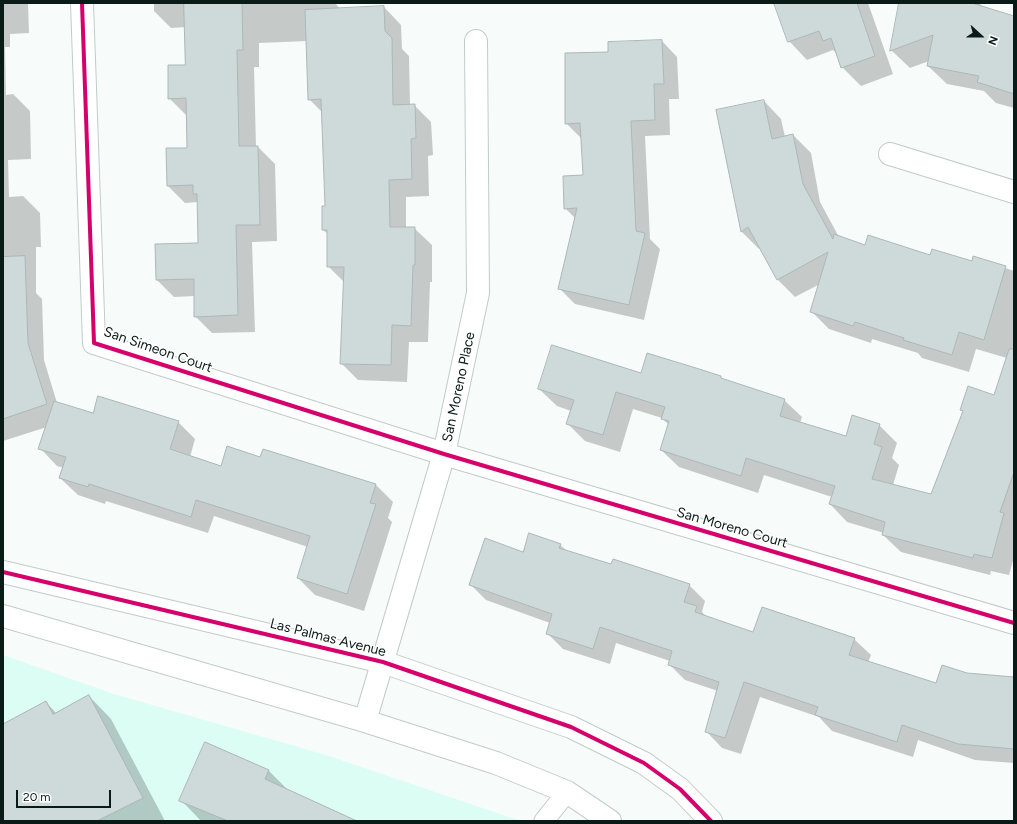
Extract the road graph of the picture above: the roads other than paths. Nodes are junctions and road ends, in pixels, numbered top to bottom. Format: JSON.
{"nodes":[{"id":1,"x":82,"y":3,"type":"edge"},
{"id":2,"x":476,"y":41,"type":"dead end"},
{"id":3,"x":890,"y":154,"type":"dead end"},
{"id":4,"x":1014,"y":192,"type":"edge"},
{"id":5,"x":444,"y":454,"type":"junction"},
{"id":6,"x":3,"y":572,"type":"edge"},
{"id":7,"x":3,"y":616,"type":"edge"},
{"id":8,"x":1014,"y":623,"type":"edge"},
{"id":9,"x":383,"y":662,"type":"junction"},
{"id":10,"x":364,"y":721,"type":"junction"},
{"id":11,"x":567,"y":792,"type":"junction"},
{"id":12,"x":544,"y":821,"type":"edge"},
{"id":13,"x":610,"y":821,"type":"edge"},
{"id":14,"x":711,"y":821,"type":"edge"}],
"edges":[{"from":1,"to":5,"type":"street","name":"San Simeon Court"},
{"from":2,"to":5,"type":"street","name":"San Moreno Place"},
{"from":3,"to":4,"type":"street"},
{"from":5,"to":8,"type":"street","name":"San Moreno Court"},
{"from":5,"to":9,"type":"street","name":"San Moreno Place"},
{"from":6,"to":9,"type":"street","name":"Las Palmas Avenue"},
{"from":7,"to":10,"type":"street"},
{"from":9,"to":10,"type":"street","name":"San Moreno Place"},
{"from":9,"to":14,"type":"street","name":"Las Palmas Avenue"},
{"from":10,"to":11,"type":"street"},
{"from":11,"to":12,"type":"lane"},
{"from":11,"to":13,"type":"street"}]}
